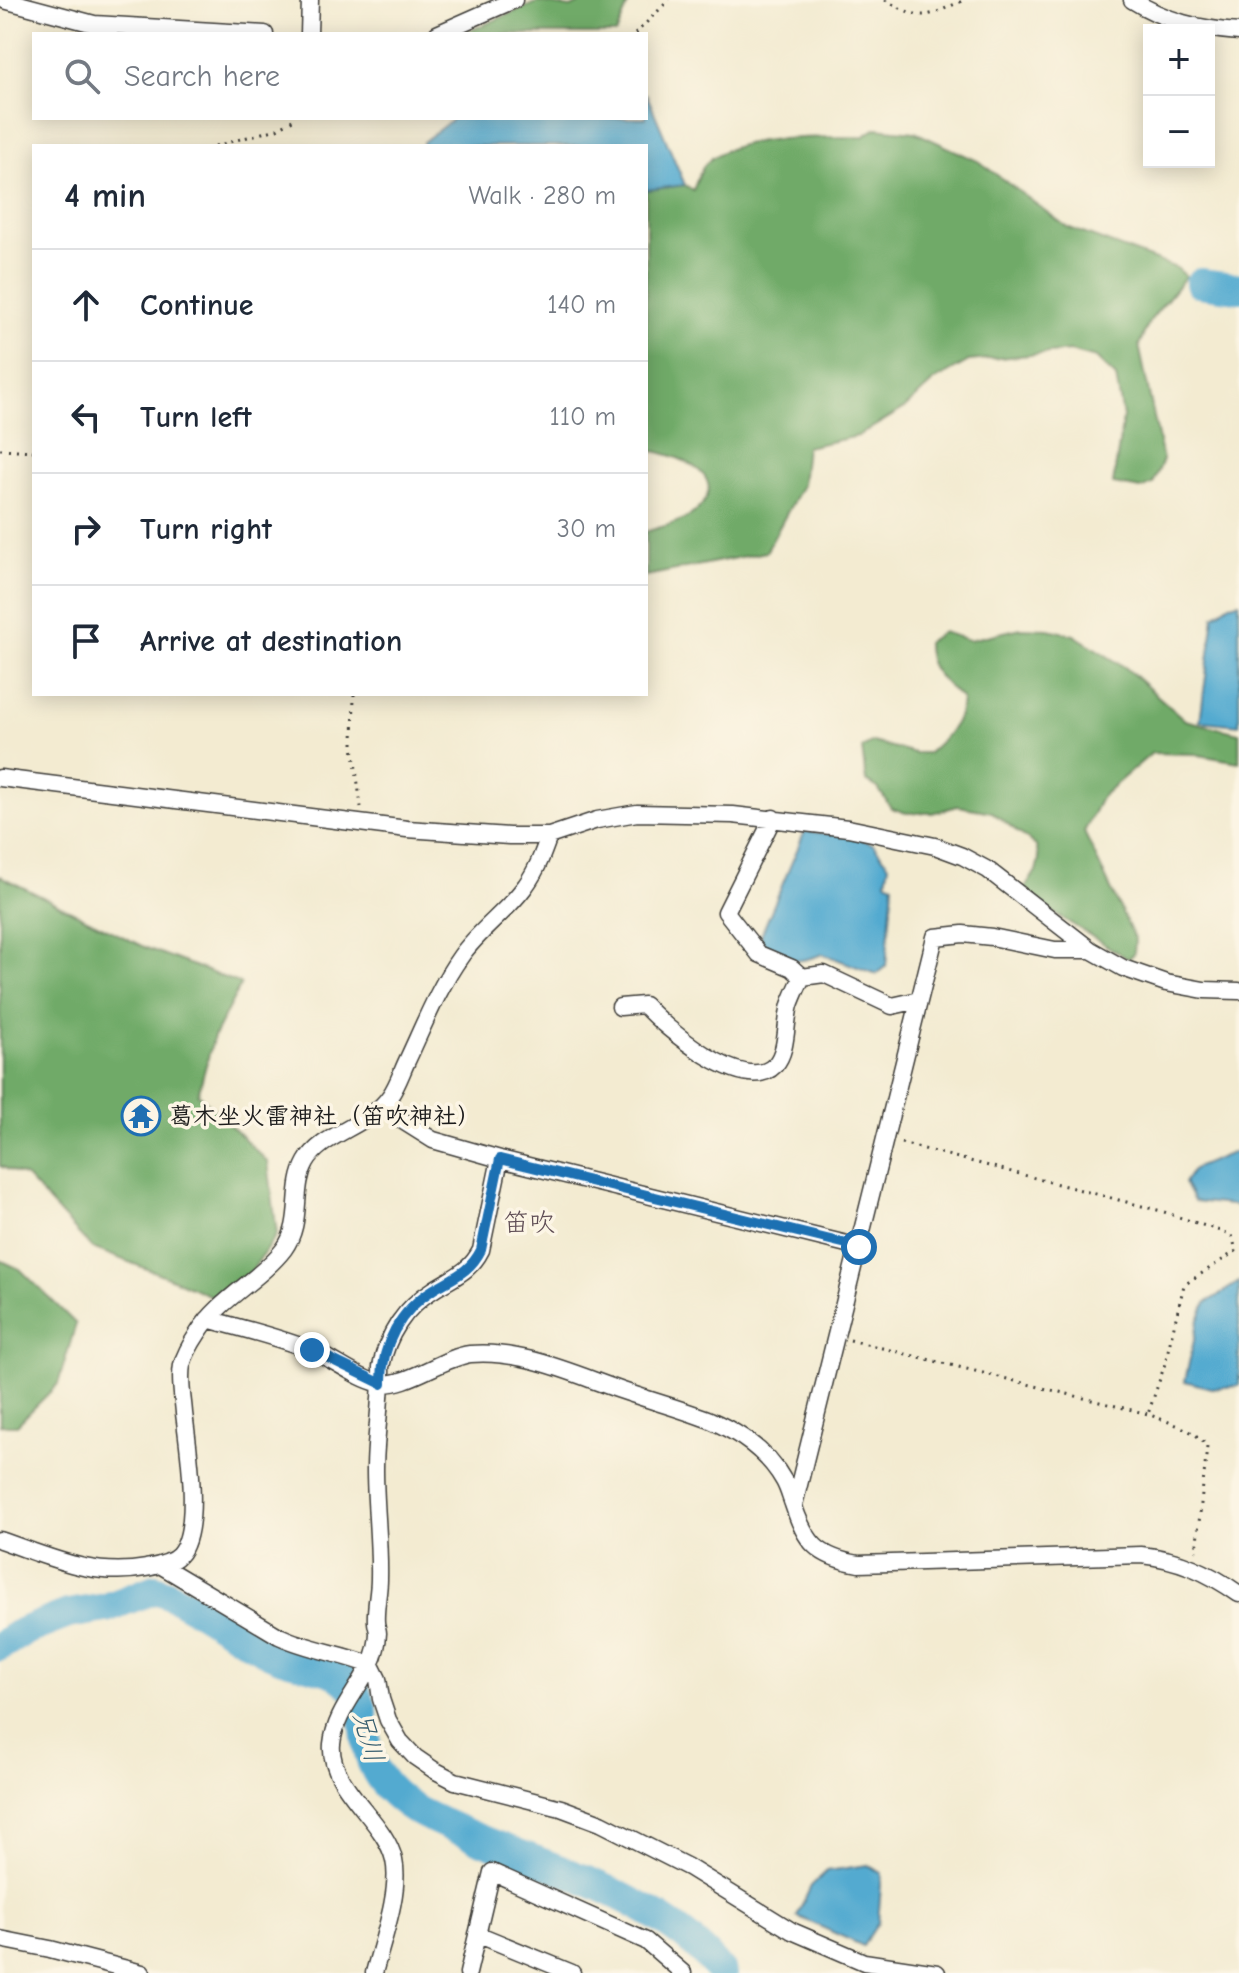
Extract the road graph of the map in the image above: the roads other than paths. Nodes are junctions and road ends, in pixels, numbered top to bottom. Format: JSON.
{"nodes":[{"id":1,"x":4,"y":0,"type":"edge"},
{"id":2,"x":310,"y":0,"type":"edge"},
{"id":3,"x":514,"y":0,"type":"edge"},
{"id":4,"x":1132,"y":0,"type":"edge"},
{"id":5,"x":231,"y":32,"type":"edge"},
{"id":6,"x":309,"y":32,"type":"edge"},
{"id":7,"x":442,"y":32,"type":"edge"},
{"id":8,"x":1239,"y":32,"type":"edge"},
{"id":9,"x":0,"y":778,"type":"edge"},
{"id":10,"x":773,"y":818,"type":"junction"},
{"id":11,"x":549,"y":836,"type":"junction"},
{"id":12,"x":1091,"y":950,"type":"junction"},
{"id":13,"x":802,"y":977,"type":"junction"},
{"id":14,"x":1239,"y":991,"type":"edge"},
{"id":15,"x":919,"y":1000,"type":"junction"},
{"id":16,"x":620,"y":1007,"type":"dead end"},
{"id":17,"x":390,"y":1097,"type":"junction"},
{"id":18,"x":500,"y":1159,"type":"junction"},
{"id":19,"x":859,"y":1247,"type":"junction"},
{"id":20,"x":208,"y":1319,"type":"junction"},
{"id":21,"x":382,"y":1384,"type":"junction"},
{"id":22,"x":794,"y":1506,"type":"junction"},
{"id":23,"x":0,"y":1540,"type":"edge"},
{"id":24,"x":160,"y":1565,"type":"junction"},
{"id":25,"x":1239,"y":1594,"type":"edge"},
{"id":26,"x":368,"y":1671,"type":"junction"},
{"id":27,"x":477,"y":1934,"type":"junction"},
{"id":28,"x":0,"y":1939,"type":"edge"},
{"id":29,"x":862,"y":1968,"type":"edge"},
{"id":30,"x":142,"y":1973,"type":"edge"},
{"id":31,"x":374,"y":1973,"type":"edge"},
{"id":32,"x":468,"y":1973,"type":"edge"},
{"id":33,"x":572,"y":1973,"type":"edge"},
{"id":34,"x":683,"y":1973,"type":"edge"},
{"id":35,"x":937,"y":1973,"type":"edge"}],
"edges":[{"from":1,"to":5,"type":"street"},
{"from":2,"to":6,"type":"street"},
{"from":3,"to":7,"type":"street"},
{"from":4,"to":8,"type":"street"},
{"from":9,"to":11,"type":"street"},
{"from":10,"to":11,"type":"street"},
{"from":10,"to":12,"type":"street"},
{"from":10,"to":13,"type":"street"},
{"from":11,"to":17,"type":"street"},
{"from":12,"to":14,"type":"street"},
{"from":12,"to":15,"type":"street"},
{"from":13,"to":15,"type":"street"},
{"from":13,"to":16,"type":"street"},
{"from":15,"to":19,"type":"street"},
{"from":17,"to":18,"type":"street"},
{"from":17,"to":20,"type":"street"},
{"from":18,"to":19,"type":"street"},
{"from":18,"to":21,"type":"street"},
{"from":19,"to":22,"type":"street"},
{"from":20,"to":21,"type":"street"},
{"from":20,"to":24,"type":"street"},
{"from":21,"to":22,"type":"street"},
{"from":21,"to":26,"type":"street"},
{"from":22,"to":25,"type":"street"},
{"from":23,"to":24,"type":"street"},
{"from":24,"to":26,"type":"street"},
{"from":26,"to":29,"type":"street"},
{"from":26,"to":31,"type":"street"},
{"from":27,"to":32,"type":"street"},
{"from":27,"to":33,"type":"street"},
{"from":27,"to":34,"type":"street"},
{"from":28,"to":30,"type":"street"},
{"from":29,"to":35,"type":"street"}]}
